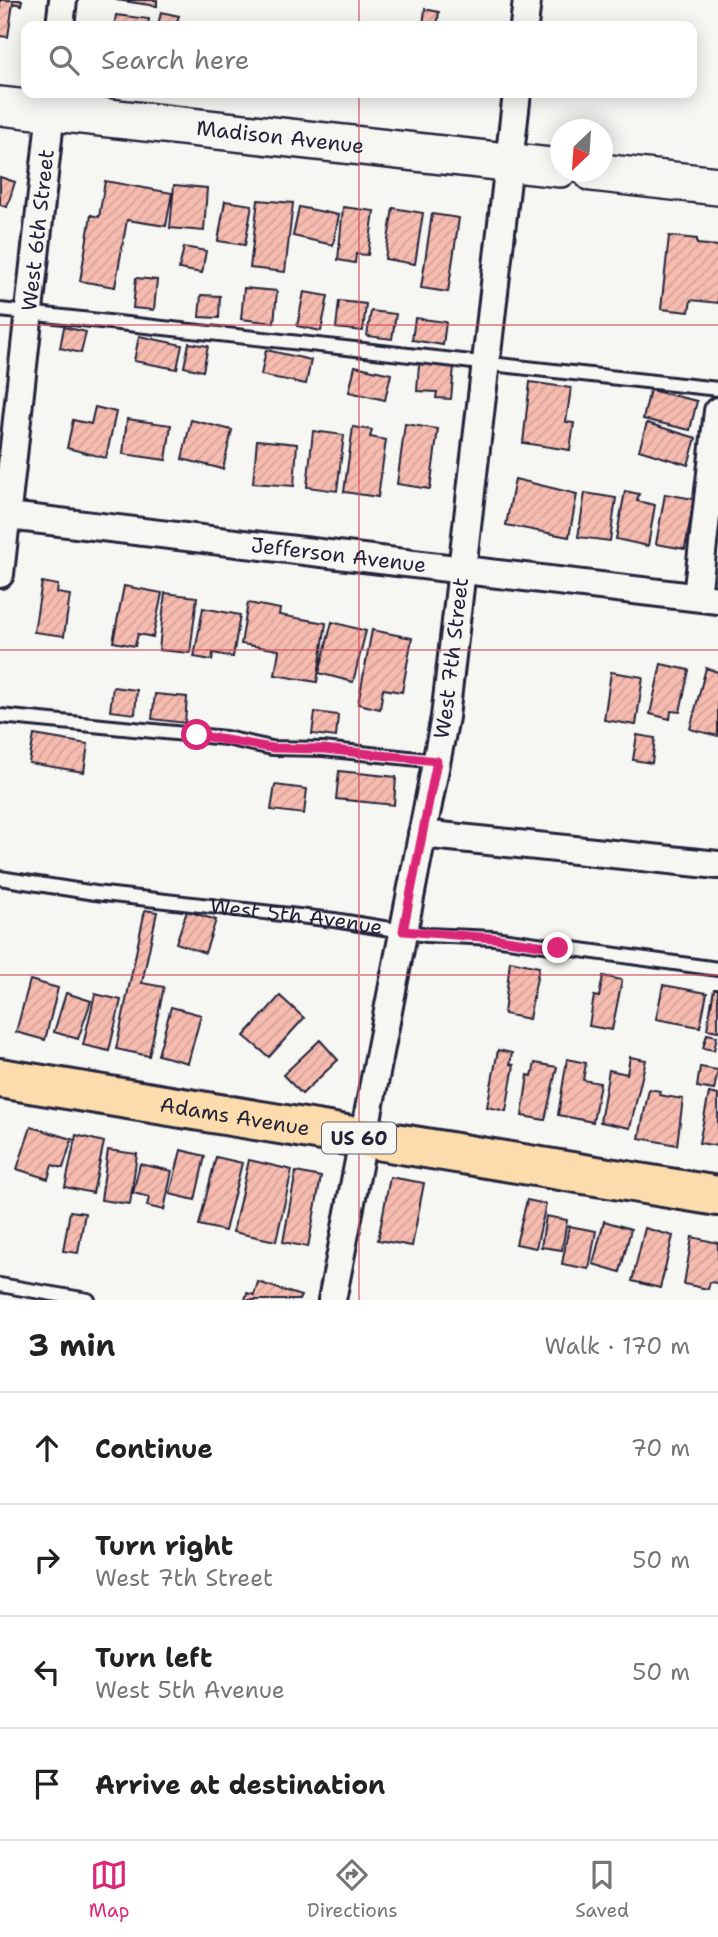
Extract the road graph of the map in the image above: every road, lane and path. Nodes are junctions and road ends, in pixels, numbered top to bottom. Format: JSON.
{"nodes":[{"id":1,"x":63,"y":0,"type":"edge"},
{"id":2,"x":527,"y":0,"type":"edge"},
{"id":3,"x":61,"y":21,"type":"edge"},
{"id":4,"x":525,"y":21,"type":"edge"},
{"id":5,"x":516,"y":98,"type":"edge"},
{"id":6,"x":52,"y":102,"type":"edge"},
{"id":7,"x":0,"y":106,"type":"edge"},
{"id":8,"x":510,"y":162,"type":"junction"},
{"id":9,"x":550,"y":167,"type":"edge"},
{"id":10,"x":613,"y":174,"type":"edge"},
{"id":11,"x":718,"y":186,"type":"edge"},
{"id":12,"x":0,"y":310,"type":"edge"},
{"id":13,"x":29,"y":313,"type":"junction"},
{"id":14,"x":488,"y":364,"type":"junction"},
{"id":15,"x":718,"y":389,"type":"edge"},
{"id":16,"x":718,"y":411,"type":"edge"},
{"id":17,"x":3,"y":515,"type":"edge"},
{"id":18,"x":465,"y":568,"type":"junction"},
{"id":19,"x":0,"y":574,"type":"edge"},
{"id":20,"x":708,"y":598,"type":"edge"},
{"id":21,"x":0,"y":716,"type":"edge"},
{"id":22,"x":437,"y":761,"type":"junction"},
{"id":23,"x":422,"y":834,"type":"junction"},
{"id":24,"x":718,"y":865,"type":"edge"},
{"id":25,"x":0,"y":878,"type":"edge"},
{"id":26,"x":403,"y":931,"type":"junction"},
{"id":27,"x":718,"y":969,"type":"edge"},
{"id":28,"x":0,"y":1078,"type":"edge"},
{"id":29,"x":361,"y":1138,"type":"junction"},
{"id":30,"x":718,"y":1196,"type":"edge"},
{"id":31,"x":0,"y":1286,"type":"edge"},
{"id":32,"x":88,"y":1300,"type":"edge"},
{"id":33,"x":332,"y":1300,"type":"edge"}],
"edges":[{"from":1,"to":3,"type":"street"},
{"from":2,"to":4,"type":"street"},
{"from":5,"to":8,"type":"street","name":"West 7th Street"},
{"from":6,"to":7,"type":"street","name":"Madison Avenue"},
{"from":6,"to":8,"type":"street","name":"Madison Avenue"},
{"from":6,"to":13,"type":"street","name":"West 6th Street"},
{"from":8,"to":9,"type":"street","name":"Madison Avenue"},
{"from":8,"to":14,"type":"street","name":"West 7th Street"},
{"from":10,"to":11,"type":"street"},
{"from":12,"to":13,"type":"lane"},
{"from":13,"to":14,"type":"lane"},
{"from":13,"to":17,"type":"street","name":"West 6th Street"},
{"from":14,"to":15,"type":"lane"},
{"from":14,"to":18,"type":"street","name":"West 7th Street"},
{"from":16,"to":20,"type":"street"},
{"from":17,"to":18,"type":"street","name":"Jefferson Avenue"},
{"from":17,"to":19,"type":"street","name":"West 6th Street"},
{"from":18,"to":20,"type":"street","name":"Jefferson Avenue"},
{"from":18,"to":22,"type":"street","name":"West 7th Street"},
{"from":21,"to":22,"type":"lane"},
{"from":22,"to":23,"type":"street","name":"West 7th Street"},
{"from":23,"to":24,"type":"street"},
{"from":23,"to":26,"type":"street","name":"West 7th Street"},
{"from":25,"to":26,"type":"lane","name":"West 5th Avenue"},
{"from":26,"to":27,"type":"lane","name":"West 5th Avenue"},
{"from":26,"to":29,"type":"street","name":"West 7th Street"},
{"from":28,"to":29,"type":"main road","name":"Adams Avenue","number":"US 60"},
{"from":29,"to":30,"type":"main road","name":"Adams Avenue","number":"US 60"},
{"from":29,"to":33,"type":"street","name":"West 7th Street"},
{"from":31,"to":32,"type":"lane"}]}
